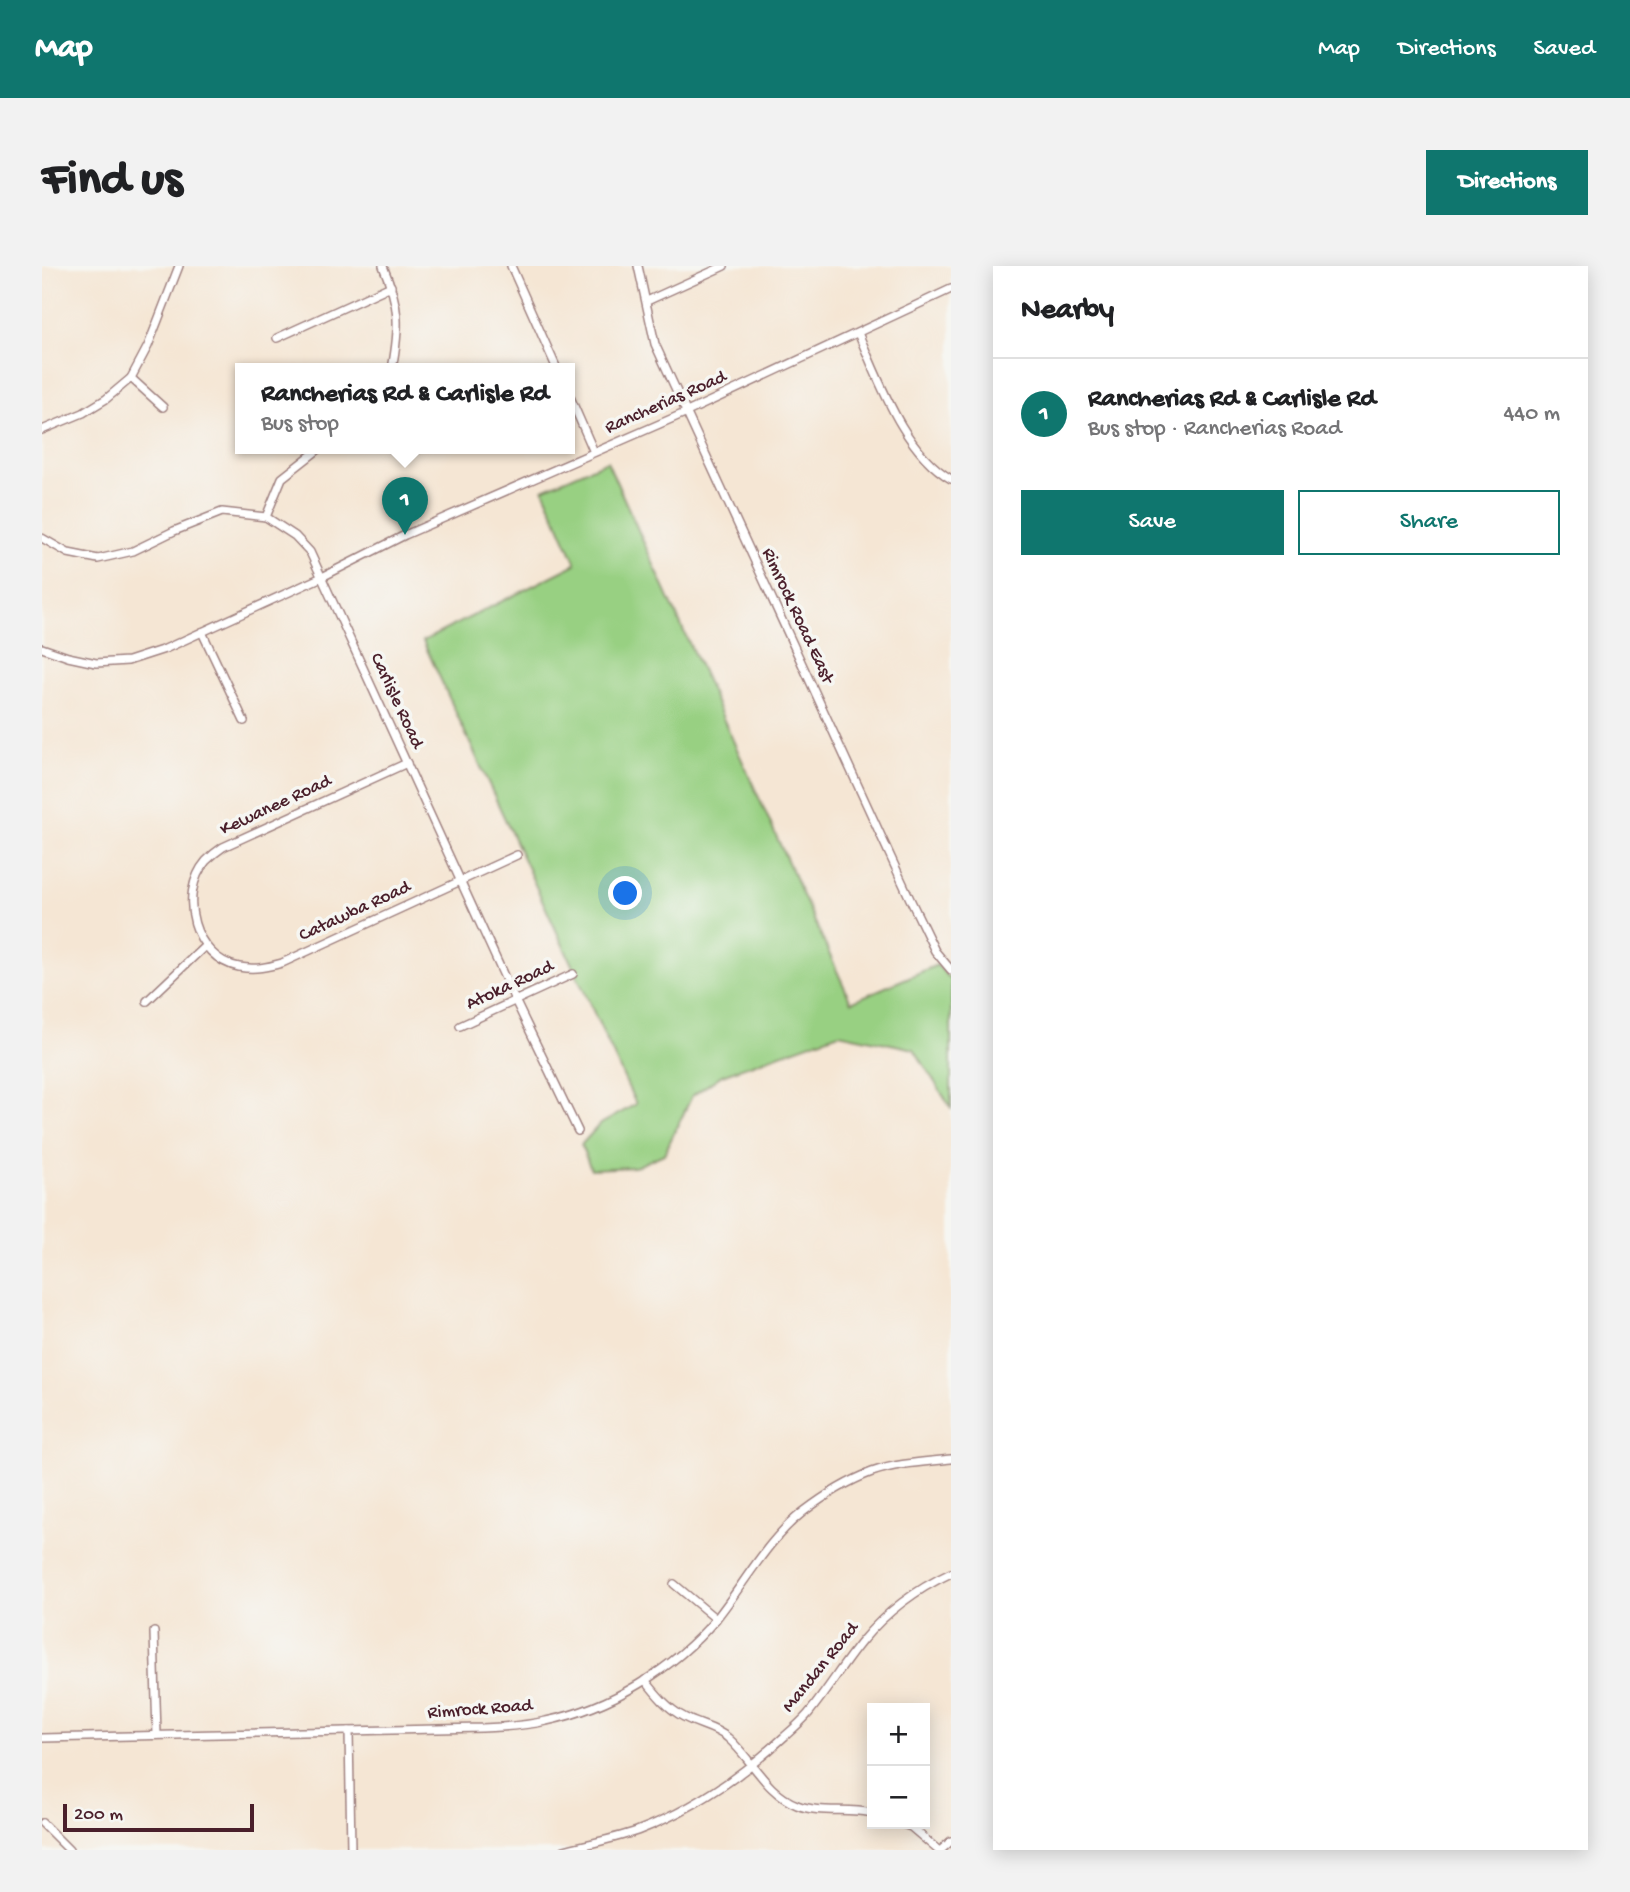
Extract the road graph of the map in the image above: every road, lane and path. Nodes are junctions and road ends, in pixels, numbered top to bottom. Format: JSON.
{"nodes":[{"id":1,"x":179,"y":266,"type":"edge"},
{"id":2,"x":383,"y":266,"type":"edge"},
{"id":3,"x":511,"y":266,"type":"edge"},
{"id":4,"x":638,"y":266,"type":"edge"},
{"id":5,"x":724,"y":266,"type":"edge"},
{"id":6,"x":391,"y":286,"type":"junction"},
{"id":7,"x":951,"y":289,"type":"edge"},
{"id":8,"x":647,"y":302,"type":"junction"},
{"id":9,"x":858,"y":333,"type":"junction"},
{"id":10,"x":276,"y":338,"type":"dead end"},
{"id":11,"x":393,"y":363,"type":"edge"},
{"id":12,"x":554,"y":363,"type":"edge"},
{"id":13,"x":131,"y":378,"type":"junction"},
{"id":14,"x":163,"y":407,"type":"dead end"},
{"id":15,"x":575,"y":410,"type":"edge"},
{"id":16,"x":687,"y":412,"type":"junction"},
{"id":17,"x":42,"y":430,"type":"edge"},
{"id":18,"x":594,"y":452,"type":"junction"},
{"id":19,"x":313,"y":454,"type":"edge"},
{"id":20,"x":951,"y":479,"type":"edge"},
{"id":21,"x":266,"y":517,"type":"junction"},
{"id":22,"x":42,"y":538,"type":"edge"},
{"id":23,"x":322,"y":577,"type":"junction"},
{"id":24,"x":202,"y":632,"type":"junction"},
{"id":25,"x":42,"y":648,"type":"edge"},
{"id":26,"x":244,"y":721,"type":"dead end"},
{"id":27,"x":407,"y":763,"type":"junction"},
{"id":28,"x":517,"y":855,"type":"dead end"},
{"id":29,"x":461,"y":881,"type":"junction"},
{"id":30,"x":205,"y":946,"type":"junction"},
{"id":31,"x":951,"y":970,"type":"edge"},
{"id":32,"x":573,"y":974,"type":"dead end"},
{"id":33,"x":146,"y":1000,"type":"dead end"},
{"id":34,"x":515,"y":1000,"type":"junction"},
{"id":35,"x":460,"y":1026,"type":"dead end"},
{"id":36,"x":578,"y":1131,"type":"dead end"},
{"id":37,"x":951,"y":1459,"type":"edge"},
{"id":38,"x":951,"y":1573,"type":"edge"},
{"id":39,"x":674,"y":1584,"type":"dead end"},
{"id":40,"x":716,"y":1619,"type":"junction"},
{"id":41,"x":154,"y":1632,"type":"dead end"},
{"id":42,"x":645,"y":1680,"type":"junction"},
{"id":43,"x":349,"y":1731,"type":"junction"},
{"id":44,"x":157,"y":1735,"type":"junction"},
{"id":45,"x":42,"y":1738,"type":"edge"},
{"id":46,"x":752,"y":1765,"type":"junction"},
{"id":47,"x":867,"y":1812,"type":"edge"},
{"id":48,"x":42,"y":1823,"type":"edge"},
{"id":49,"x":912,"y":1829,"type":"edge"},
{"id":50,"x":951,"y":1841,"type":"edge"},
{"id":51,"x":69,"y":1850,"type":"edge"},
{"id":52,"x":351,"y":1850,"type":"edge"},
{"id":53,"x":564,"y":1850,"type":"edge"},
{"id":54,"x":939,"y":1850,"type":"edge"}],
"edges":[{"from":1,"to":13,"type":"street"},
{"from":2,"to":6,"type":"street"},
{"from":3,"to":12,"type":"street"},
{"from":4,"to":8,"type":"street","name":"Rimrock Road East"},
{"from":5,"to":8,"type":"street"},
{"from":6,"to":10,"type":"street"},
{"from":6,"to":11,"type":"street"},
{"from":7,"to":9,"type":"street","name":"Rancherias Road"},
{"from":8,"to":16,"type":"street","name":"Rimrock Road East"},
{"from":9,"to":16,"type":"street","name":"Rancherias Road"},
{"from":9,"to":20,"type":"street"},
{"from":13,"to":14,"type":"street"},
{"from":13,"to":17,"type":"street"},
{"from":15,"to":18,"type":"street"},
{"from":16,"to":18,"type":"street","name":"Rancherias Road"},
{"from":16,"to":31,"type":"street","name":"Rimrock Road East"},
{"from":18,"to":23,"type":"street","name":"Rancherias Road"},
{"from":19,"to":21,"type":"street"},
{"from":21,"to":22,"type":"street","name":"Carlisle Road"},
{"from":21,"to":23,"type":"street","name":"Carlisle Road"},
{"from":23,"to":24,"type":"street","name":"Rancherias Road"},
{"from":23,"to":27,"type":"street","name":"Carlisle Road"},
{"from":24,"to":25,"type":"street","name":"Rancherias Road"},
{"from":24,"to":26,"type":"street"},
{"from":27,"to":29,"type":"street","name":"Carlisle Road"},
{"from":27,"to":30,"type":"street","name":"Kewanee Road"},
{"from":28,"to":29,"type":"street","name":"Catawba Road"},
{"from":29,"to":30,"type":"street","name":"Catawba Road"},
{"from":29,"to":34,"type":"street","name":"Carlisle Road"},
{"from":30,"to":33,"type":"street"},
{"from":32,"to":34,"type":"street","name":"Atoka Road"},
{"from":34,"to":35,"type":"street","name":"Atoka Road"},
{"from":34,"to":36,"type":"street","name":"Carlisle Road"},
{"from":37,"to":40,"type":"street","name":"Rimrock Road"},
{"from":38,"to":46,"type":"street","name":"Mandan Road"},
{"from":39,"to":40,"type":"street"},
{"from":40,"to":42,"type":"street","name":"Rimrock Road"},
{"from":41,"to":44,"type":"street"},
{"from":42,"to":43,"type":"street","name":"Rimrock Road"},
{"from":42,"to":46,"type":"street"},
{"from":43,"to":44,"type":"street","name":"Rimrock Road"},
{"from":43,"to":52,"type":"street"},
{"from":44,"to":45,"type":"street","name":"Rimrock Road"},
{"from":46,"to":47,"type":"street"},
{"from":46,"to":53,"type":"street","name":"Mandan Road"},
{"from":48,"to":51,"type":"street"},
{"from":49,"to":54,"type":"street"},
{"from":50,"to":54,"type":"street"}]}
